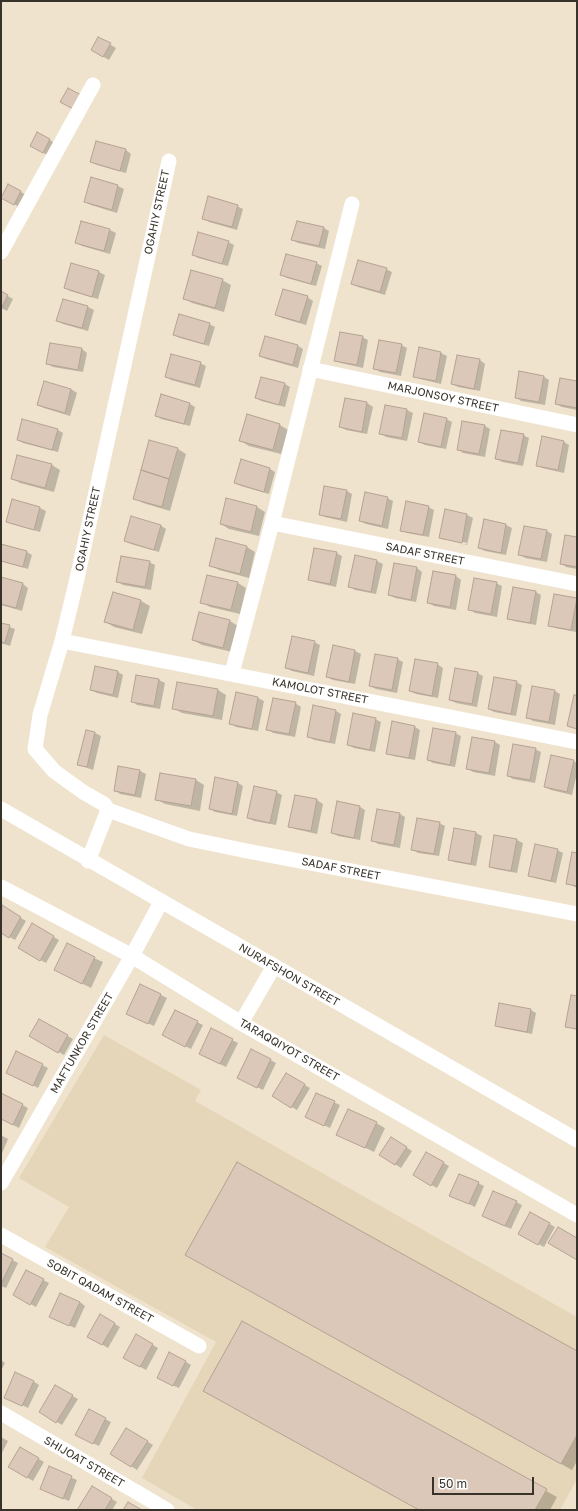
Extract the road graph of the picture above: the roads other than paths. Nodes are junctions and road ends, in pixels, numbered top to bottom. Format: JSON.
{"nodes":[{"id":1,"x":93,"y":84,"type":"dead end"},
{"id":2,"x":168,"y":160,"type":"dead end"},
{"id":3,"x":352,"y":204,"type":"dead end"},
{"id":4,"x":1,"y":252,"type":"edge"},
{"id":5,"x":310,"y":369,"type":"junction"},
{"id":6,"x":577,"y":425,"type":"edge"},
{"id":7,"x":272,"y":523,"type":"junction"},
{"id":8,"x":577,"y":584,"type":"edge"},
{"id":9,"x":62,"y":641,"type":"junction"},
{"id":10,"x":232,"y":674,"type":"junction"},
{"id":11,"x":577,"y":742,"type":"edge"},
{"id":12,"x":1,"y":810,"type":"edge"},
{"id":13,"x":108,"y":810,"type":"junction"},
{"id":14,"x":88,"y":861,"type":"junction"},
{"id":15,"x":1,"y":887,"type":"edge"},
{"id":16,"x":161,"y":902,"type":"junction"},
{"id":17,"x":577,"y":914,"type":"edge"},
{"id":18,"x":132,"y":956,"type":"junction"},
{"id":19,"x":274,"y":966,"type":"junction"},
{"id":20,"x":242,"y":1023,"type":"junction"},
{"id":21,"x":577,"y":1140,"type":"edge"},
{"id":22,"x":1,"y":1183,"type":"edge"},
{"id":23,"x":577,"y":1215,"type":"edge"},
{"id":24,"x":1,"y":1235,"type":"edge"},
{"id":25,"x":199,"y":1346,"type":"dead end"},
{"id":26,"x":1,"y":1413,"type":"edge"},
{"id":27,"x":167,"y":1510,"type":"edge"}],
"edges":[{"from":1,"to":4,"type":"street"},
{"from":2,"to":9,"type":"street","name":"OGAHIY STREET"},
{"from":3,"to":5,"type":"street"},
{"from":5,"to":6,"type":"street","name":"MARJONSOY STREET"},
{"from":5,"to":7,"type":"street"},
{"from":7,"to":8,"type":"street","name":"SADAF STREET"},
{"from":7,"to":10,"type":"street"},
{"from":9,"to":10,"type":"street","name":"KAMOLOT STREET"},
{"from":9,"to":13,"type":"street","name":"OGAHIY STREET"},
{"from":10,"to":11,"type":"street","name":"KAMOLOT STREET"},
{"from":12,"to":14,"type":"street","name":"NURAFSHON STREET"},
{"from":13,"to":14,"type":"street"},
{"from":13,"to":17,"type":"street","name":"SADAF STREET"},
{"from":14,"to":16,"type":"street","name":"NURAFSHON STREET"},
{"from":15,"to":18,"type":"street","name":"TARAQQIYOT STREET"},
{"from":16,"to":18,"type":"street","name":"MAFTUNKOR STREET"},
{"from":16,"to":19,"type":"street","name":"NURAFSHON STREET"},
{"from":18,"to":20,"type":"street","name":"TARAQQIYOT STREET"},
{"from":18,"to":22,"type":"street","name":"MAFTUNKOR STREET"},
{"from":19,"to":20,"type":"street"},
{"from":19,"to":21,"type":"street","name":"NURAFSHON STREET"},
{"from":20,"to":23,"type":"street","name":"TARAQQIYOT STREET"},
{"from":24,"to":25,"type":"street","name":"SOBIT QADAM STREET"},
{"from":26,"to":27,"type":"street","name":"SHIJOAT STREET"}]}
